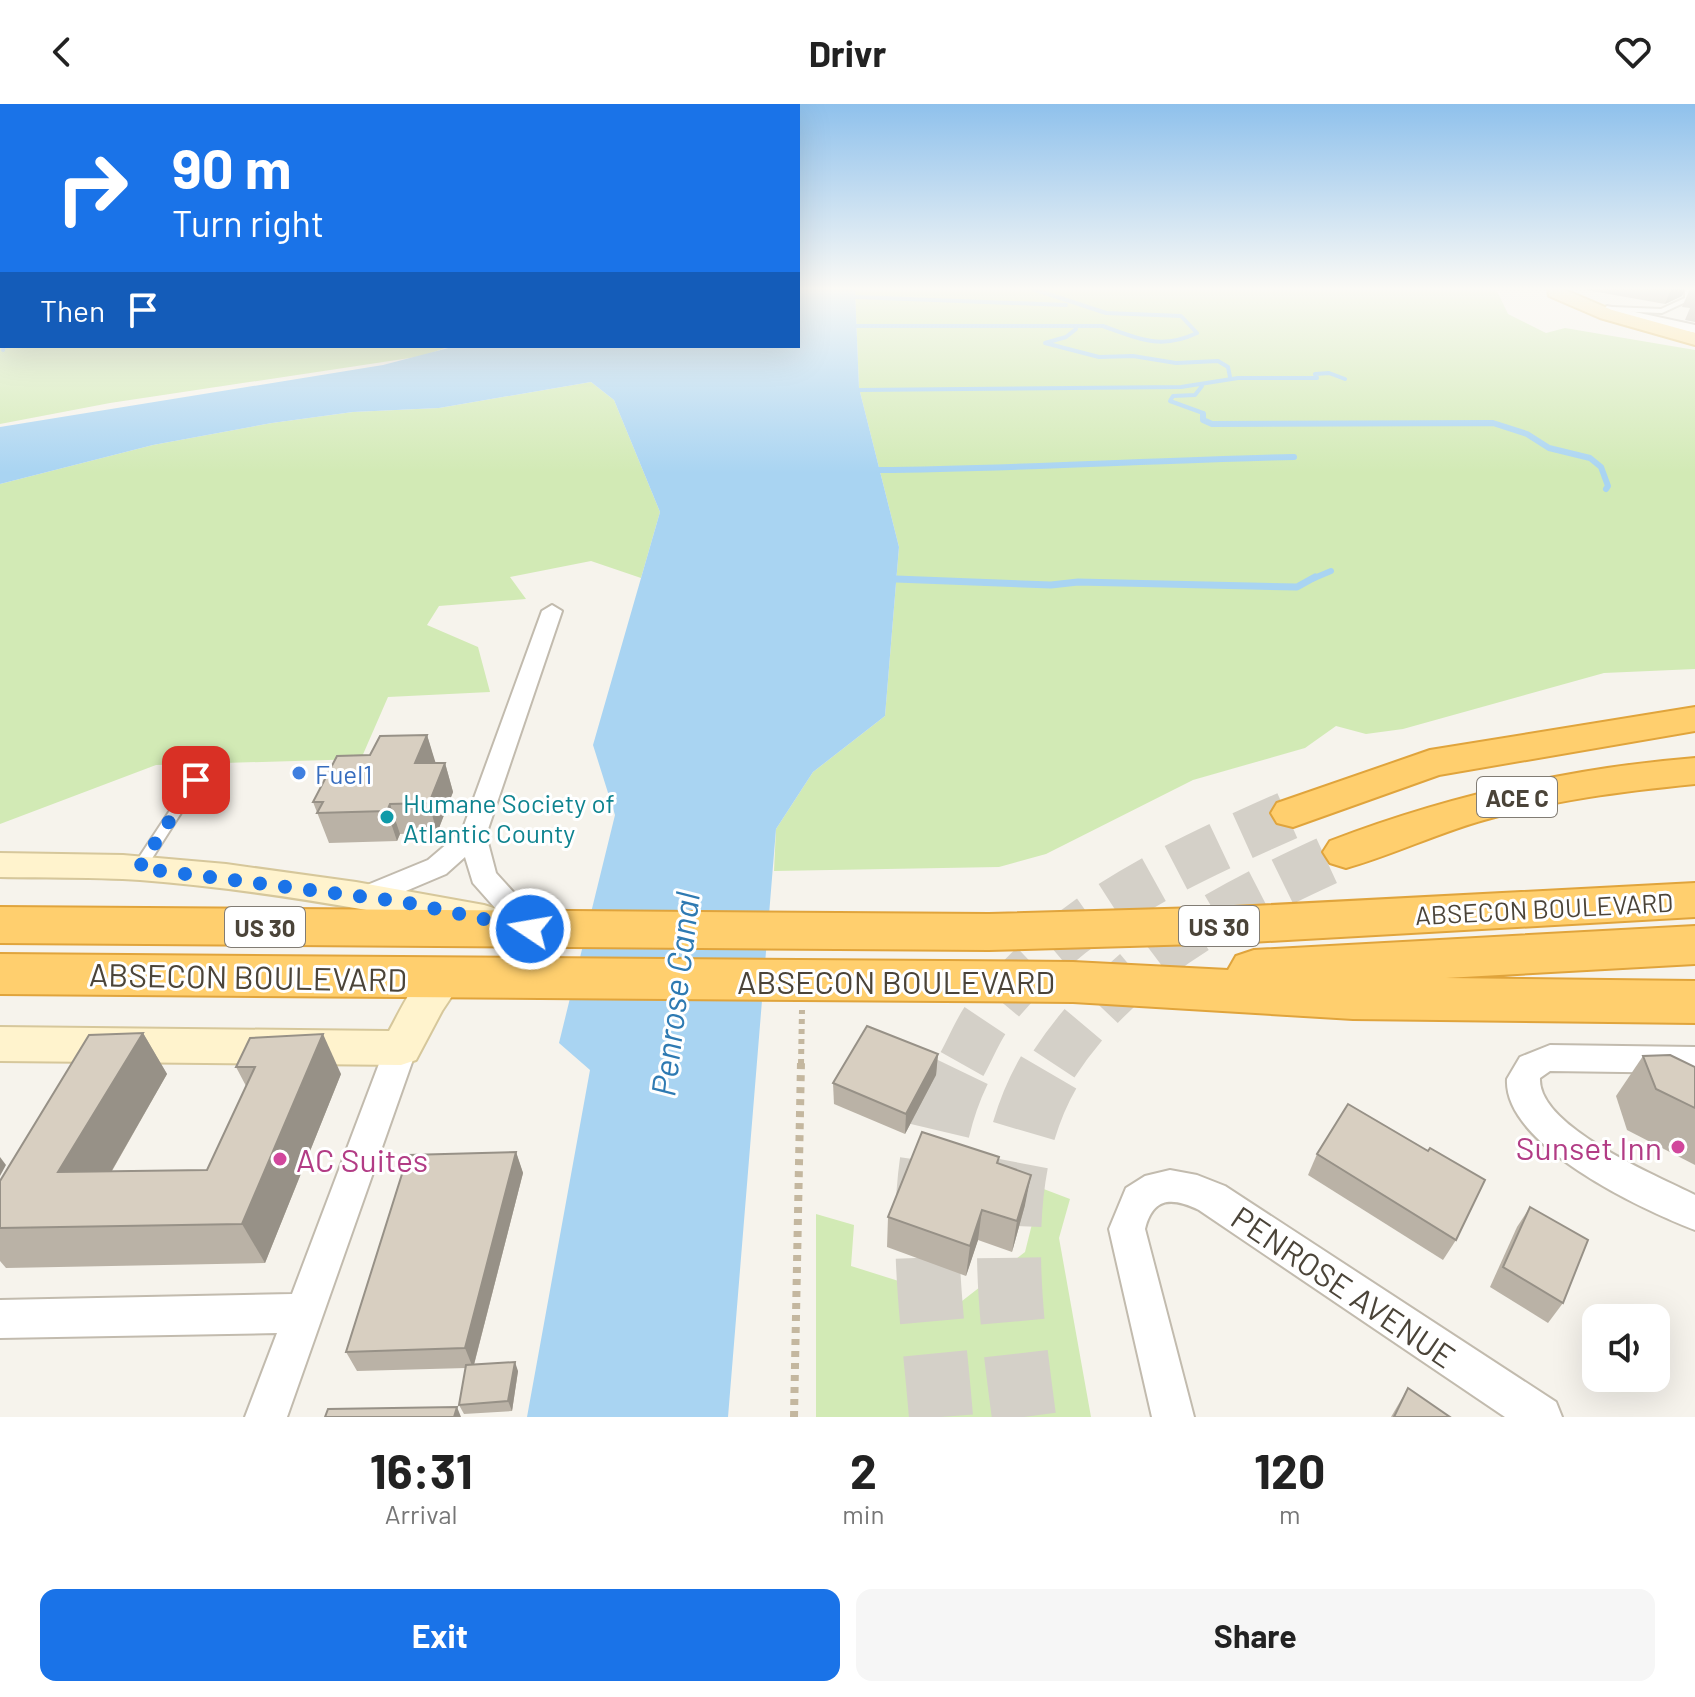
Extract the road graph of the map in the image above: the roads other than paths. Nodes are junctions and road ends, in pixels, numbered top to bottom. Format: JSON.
{"nodes":[{"id":1,"x":552,"y":611,"type":"dead end"},
{"id":2,"x":1695,"y":719,"type":"edge"},
{"id":3,"x":1695,"y":749,"type":"edge"},
{"id":4,"x":1695,"y":771,"type":"edge"},
{"id":5,"x":196,"y":780,"type":"dead end"},
{"id":6,"x":1364,"y":786,"type":"junction"},
{"id":7,"x":1293,"y":813,"type":"tunnel mouth"},
{"id":8,"x":473,"y":835,"type":"junction"},
{"id":9,"x":1346,"y":852,"type":"tunnel mouth"},
{"id":10,"x":0,"y":865,"type":"edge"},
{"id":11,"x":139,"y":868,"type":"junction"},
{"id":12,"x":1695,"y":888,"type":"edge"},
{"id":13,"x":365,"y":897,"type":"junction"},
{"id":14,"x":1695,"y":900,"type":"edge"},
{"id":15,"x":1589,"y":906,"type":"junction"},
{"id":16,"x":0,"y":925,"type":"edge"},
{"id":17,"x":530,"y":929,"type":"junction"},
{"id":18,"x":1695,"y":945,"type":"edge"},
{"id":19,"x":833,"y":965,"type":"junction"},
{"id":20,"x":0,"y":974,"type":"edge"},
{"id":21,"x":444,"y":978,"type":"junction"},
{"id":22,"x":1073,"y":982,"type":"junction"},
{"id":23,"x":1621,"y":1002,"type":"junction"},
{"id":24,"x":1695,"y":1002,"type":"edge"},
{"id":25,"x":1695,"y":1015,"type":"edge"},
{"id":26,"x":0,"y":1044,"type":"edge"},
{"id":27,"x":401,"y":1048,"type":"junction"},
{"id":28,"x":1695,"y":1060,"type":"edge"},
{"id":29,"x":1695,"y":1213,"type":"edge"},
{"id":30,"x":304,"y":1313,"type":"junction"},
{"id":31,"x":0,"y":1319,"type":"edge"},
{"id":32,"x":266,"y":1417,"type":"edge"},
{"id":33,"x":1173,"y":1417,"type":"edge"},
{"id":34,"x":1541,"y":1417,"type":"edge"}],
"edges":[{"from":1,"to":8,"type":"street"},
{"from":2,"to":6,"type":"highway","number":"ACE C"},
{"from":3,"to":6,"type":"highway"},
{"from":4,"to":9,"type":"highway","number":"ACE C"},
{"from":5,"to":11,"type":"lane"},
{"from":6,"to":7,"type":"highway","number":"ACE C"},
{"from":8,"to":13,"type":"street"},
{"from":8,"to":17,"type":"street"},
{"from":10,"to":11,"type":"street","name":"ABSECON BOULEVARD"},
{"from":11,"to":13,"type":"street","name":"ABSECON BOULEVARD"},
{"from":12,"to":15,"type":"highway"},
{"from":13,"to":17,"type":"street","name":"ABSECON BOULEVARD"},
{"from":14,"to":15,"type":"highway","name":"ABSECON BOULEVARD","number":"US 30"},
{"from":15,"to":19,"type":"highway","name":"ABSECON BOULEVARD","number":"US 30"},
{"from":16,"to":17,"type":"highway","name":"ABSECON BOULEVARD","number":"US 30"},
{"from":17,"to":19,"type":"highway","name":"ABSECON BOULEVARD","number":"US 30"},
{"from":18,"to":22,"type":"highway"},
{"from":19,"to":21,"type":"highway","name":"ABSECON BOULEVARD","number":"US 30"},
{"from":19,"to":22,"type":"highway","name":"ABSECON BOULEVARD","number":"US 30"},
{"from":20,"to":21,"type":"highway","name":"ABSECON BOULEVARD","number":"US 30"},
{"from":21,"to":27,"type":"street"},
{"from":22,"to":23,"type":"highway","name":"ABSECON BOULEVARD","number":"US 30"},
{"from":23,"to":24,"type":"highway","name":"ABSECON BOULEVARD","number":"US 30"},
{"from":23,"to":25,"type":"main road"},
{"from":26,"to":27,"type":"street"},
{"from":27,"to":30,"type":"street"},
{"from":28,"to":29,"type":"street"},
{"from":30,"to":31,"type":"street"},
{"from":30,"to":32,"type":"street"},
{"from":33,"to":34,"type":"street","name":"PENROSE AVENUE"}]}
